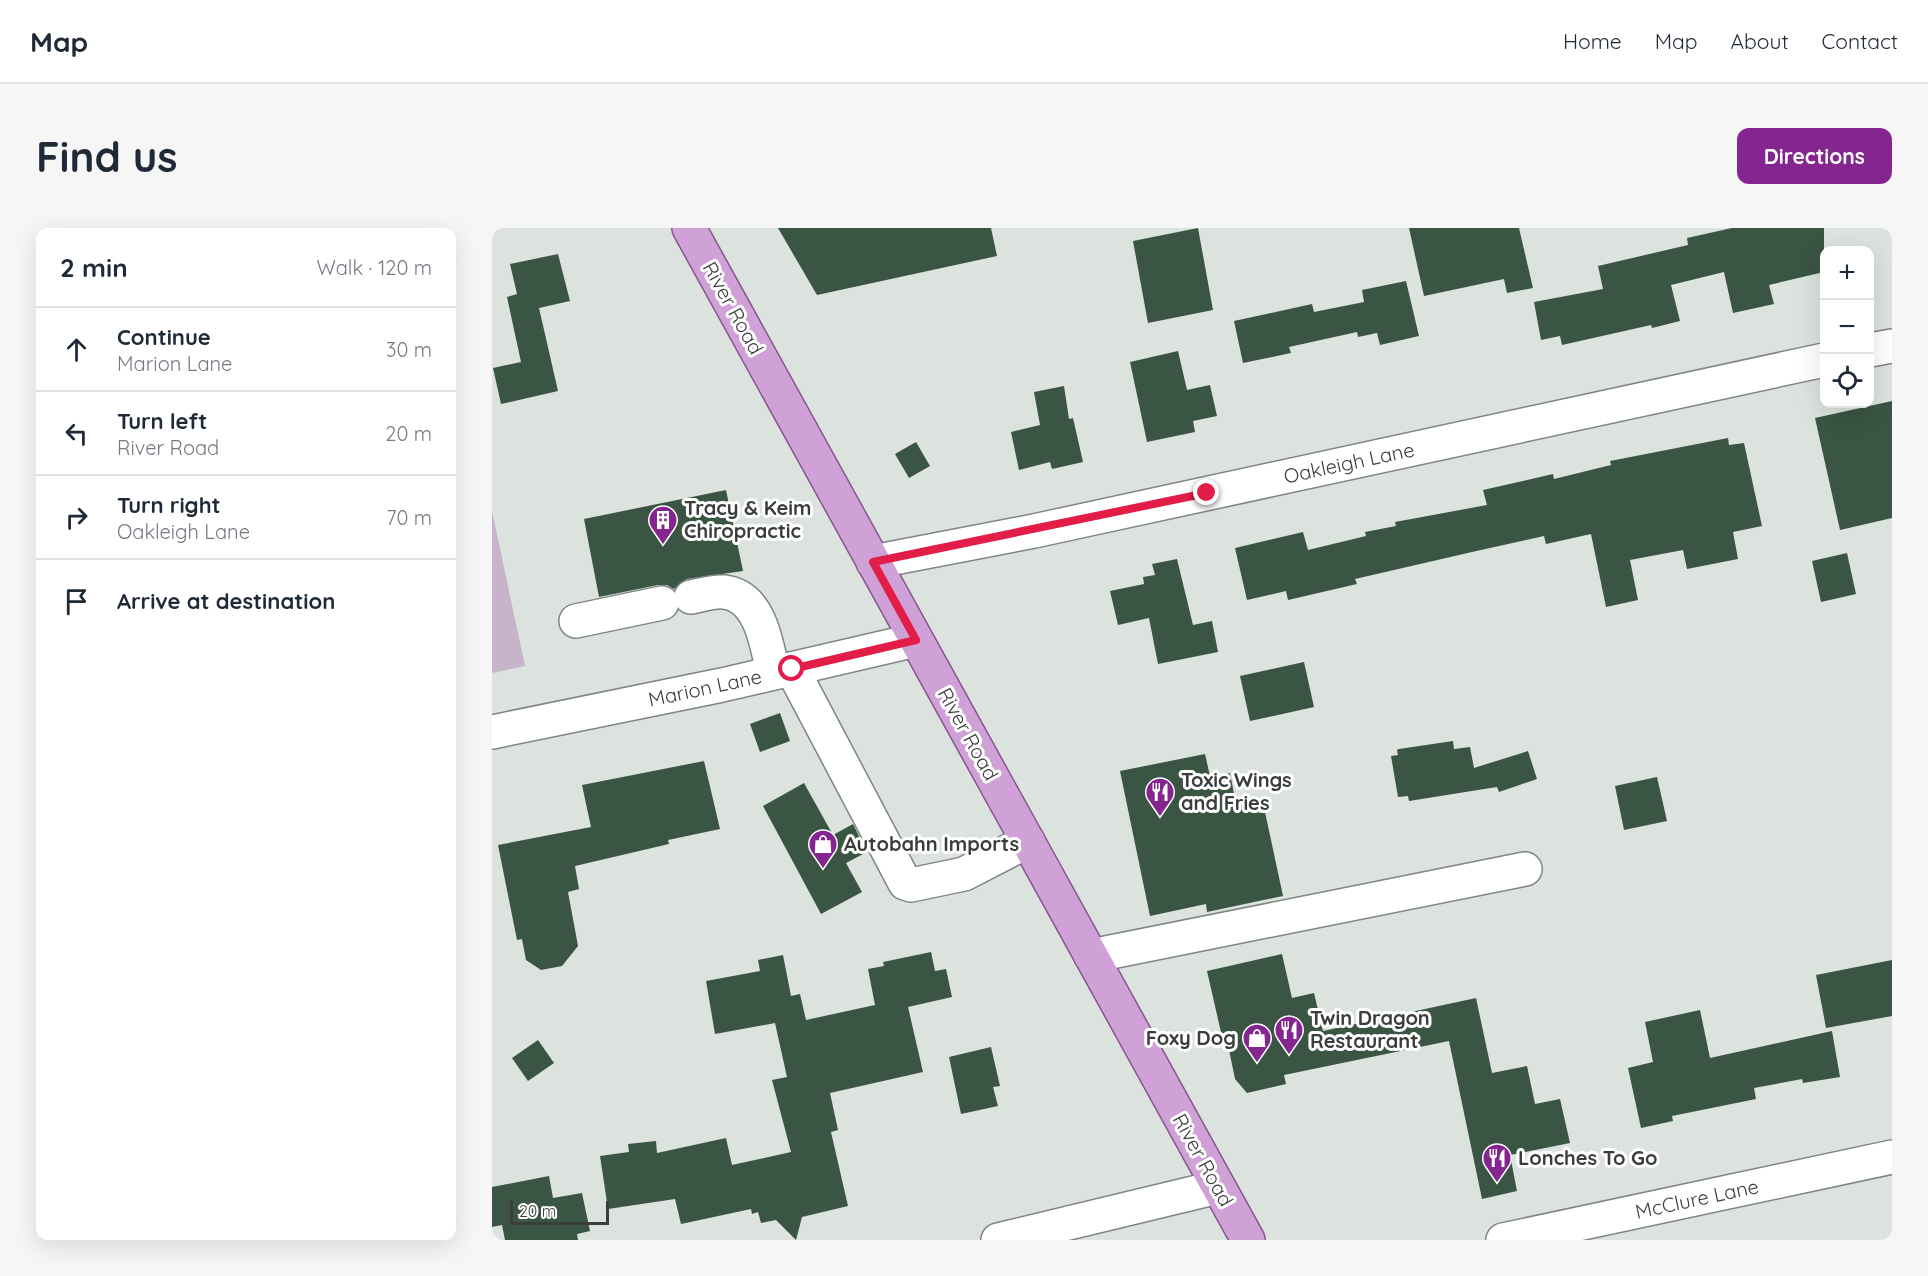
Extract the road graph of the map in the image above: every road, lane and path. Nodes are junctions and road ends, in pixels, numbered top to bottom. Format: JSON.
{"nodes":[{"id":1,"x":689,"y":228,"type":"edge"},
{"id":2,"x":1892,"y":346,"type":"edge"},
{"id":3,"x":1874,"y":350,"type":"edge"},
{"id":4,"x":1820,"y":361,"type":"edge"},
{"id":5,"x":873,"y":562,"type":"junction"},
{"id":6,"x":576,"y":621,"type":"dead end"},
{"id":7,"x":916,"y":640,"type":"junction"},
{"id":8,"x":782,"y":671,"type":"junction"},
{"id":9,"x":492,"y":732,"type":"edge"},
{"id":10,"x":1028,"y":841,"type":"junction"},
{"id":11,"x":1525,"y":869,"type":"dead end"},
{"id":12,"x":1091,"y":956,"type":"junction"},
{"id":13,"x":1892,"y":1157,"type":"edge"},
{"id":14,"x":1218,"y":1187,"type":"junction"},
{"id":15,"x":998,"y":1240,"type":"edge"},
{"id":16,"x":1248,"y":1240,"type":"edge"},
{"id":17,"x":1503,"y":1240,"type":"edge"}],
"edges":[{"from":1,"to":5,"type":"main road","name":"River Road"},
{"from":2,"to":3,"type":"street"},
{"from":4,"to":5,"type":"street","name":"Oakleigh Lane"},
{"from":5,"to":7,"type":"main road","name":"River Road"},
{"from":6,"to":8,"type":"street"},
{"from":7,"to":8,"type":"street","name":"Marion Lane"},
{"from":7,"to":10,"type":"main road","name":"River Road"},
{"from":8,"to":9,"type":"street","name":"Marion Lane"},
{"from":8,"to":10,"type":"street"},
{"from":10,"to":12,"type":"main road","name":"River Road"},
{"from":11,"to":12,"type":"street"},
{"from":12,"to":14,"type":"main road","name":"River Road"},
{"from":13,"to":17,"type":"street","name":"McClure Lane"},
{"from":14,"to":15,"type":"street"},
{"from":14,"to":16,"type":"main road","name":"River Road"}]}
